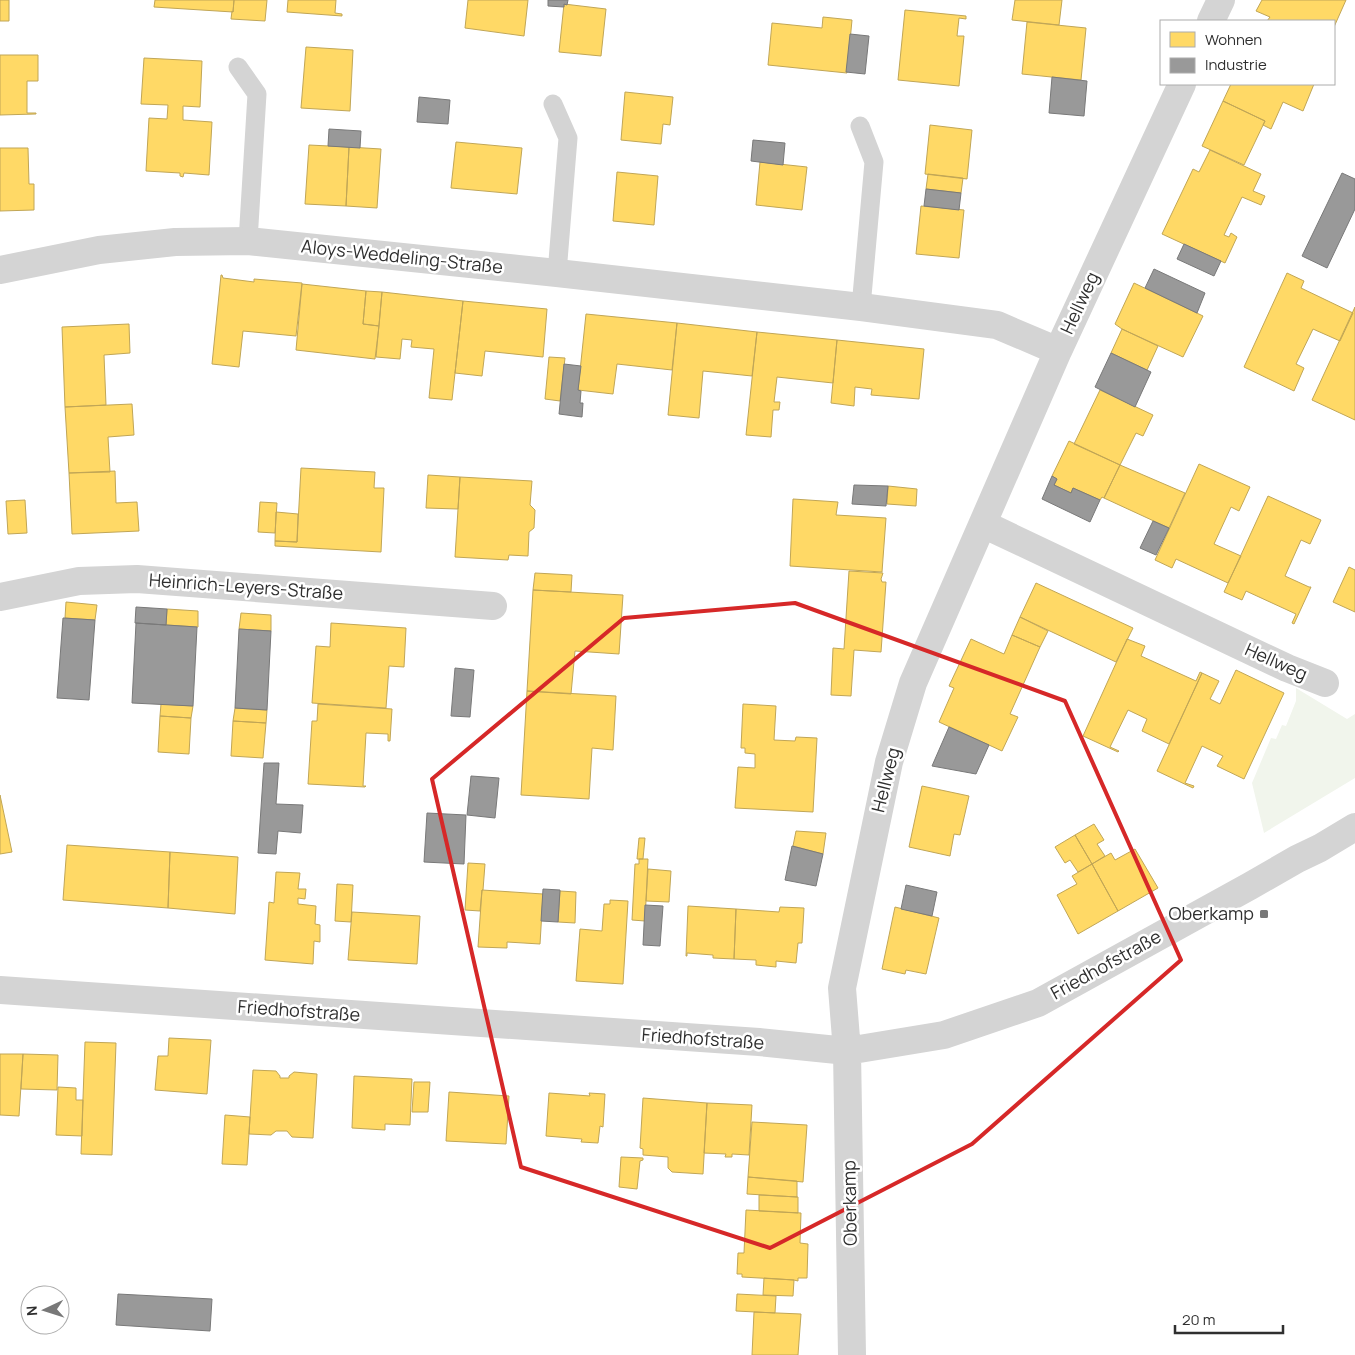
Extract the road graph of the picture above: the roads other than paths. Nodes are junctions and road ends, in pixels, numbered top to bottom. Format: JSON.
{"nodes":[{"id":1,"x":1221,"y":0,"type":"edge"},
{"id":2,"x":1211,"y":20,"type":"edge"},
{"id":3,"x":238,"y":67,"type":"dead end"},
{"id":4,"x":1182,"y":85,"type":"edge"},
{"id":5,"x":553,"y":104,"type":"dead end"},
{"id":6,"x":860,"y":126,"type":"dead end"},
{"id":7,"x":248,"y":241,"type":"junction"},
{"id":8,"x":0,"y":270,"type":"edge"},
{"id":9,"x":557,"y":273,"type":"junction"},
{"id":10,"x":861,"y":307,"type":"junction"},
{"id":11,"x":1058,"y":351,"type":"junction"},
{"id":12,"x":983,"y":524,"type":"junction"},
{"id":13,"x":0,"y":597,"type":"edge"},
{"id":14,"x":493,"y":606,"type":"dead end"},
{"id":15,"x":1324,"y":683,"type":"dead end"},
{"id":16,"x":1355,"y":827,"type":"edge"},
{"id":17,"x":0,"y":990,"type":"edge"},
{"id":18,"x":847,"y":1051,"type":"junction"},
{"id":19,"x":852,"y":1355,"type":"edge"}],
"edges":[{"from":1,"to":2,"type":"street"},
{"from":3,"to":7,"type":"lane"},
{"from":4,"to":11,"type":"street","name":"Hellweg"},
{"from":5,"to":9,"type":"lane"},
{"from":6,"to":10,"type":"lane"},
{"from":7,"to":8,"type":"street","name":"Aloys-Weddeling-Straße"},
{"from":7,"to":9,"type":"street","name":"Aloys-Weddeling-Straße"},
{"from":9,"to":10,"type":"street","name":"Aloys-Weddeling-Straße"},
{"from":10,"to":11,"type":"street","name":"Aloys-Weddeling-Straße"},
{"from":11,"to":12,"type":"street","name":"Hellweg"},
{"from":12,"to":15,"type":"street","name":"Hellweg"},
{"from":12,"to":18,"type":"street","name":"Hellweg"},
{"from":13,"to":14,"type":"street","name":"Heinrich-Leyers-Straße"},
{"from":16,"to":18,"type":"street","name":"Friedhofstraße"},
{"from":17,"to":18,"type":"street","name":"Friedhofstraße"},
{"from":18,"to":19,"type":"street","name":"Oberkamp"}]}
